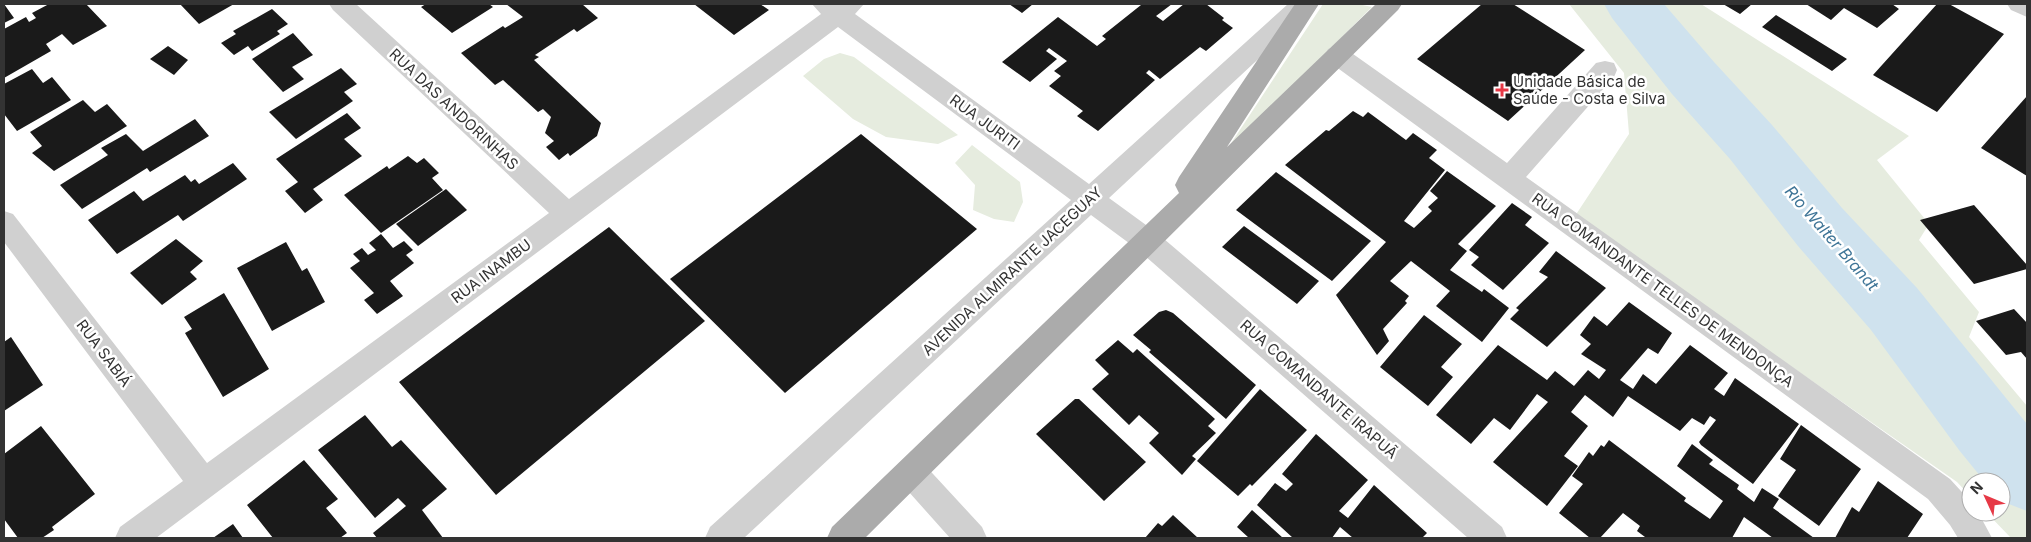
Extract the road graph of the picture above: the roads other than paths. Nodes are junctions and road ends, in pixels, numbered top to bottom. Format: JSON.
{"nodes":[{"id":1,"x":341,"y":4,"type":"edge"},
{"id":2,"x":1302,"y":4,"type":"edge"},
{"id":3,"x":1307,"y":4,"type":"edge"},
{"id":4,"x":1390,"y":4,"type":"edge"},
{"id":5,"x":2019,"y":4,"type":"edge"},
{"id":6,"x":838,"y":7,"type":"edge"},
{"id":7,"x":2027,"y":8,"type":"edge"},
{"id":8,"x":1337,"y":55,"type":"junction"},
{"id":9,"x":1605,"y":70,"type":"dead end"},
{"id":10,"x":1509,"y":179,"type":"junction"},
{"id":11,"x":1090,"y":199,"type":"junction"},
{"id":12,"x":568,"y":214,"type":"junction"},
{"id":13,"x":4,"y":222,"type":"edge"},
{"id":14,"x":1147,"y":240,"type":"junction"},
{"id":15,"x":910,"y":472,"type":"junction"},
{"id":16,"x":204,"y":484,"type":"junction"},
{"id":17,"x":131,"y":538,"type":"edge"},
{"id":18,"x":721,"y":538,"type":"edge"},
{"id":19,"x":843,"y":538,"type":"edge"},
{"id":20,"x":972,"y":538,"type":"edge"},
{"id":21,"x":1491,"y":538,"type":"edge"},
{"id":22,"x":1976,"y":538,"type":"edge"}],
"edges":[{"from":1,"to":12,"type":"street","name":"RUA DAS ANDORINHAS"},
{"from":2,"to":11,"type":"street","name":"AVENIDA ALMIRANTE JACEGUAY"},
{"from":3,"to":14,"type":"main road"},
{"from":4,"to":8,"type":"main road"},
{"from":5,"to":7,"type":"street"},
{"from":6,"to":11,"type":"street","name":"RUA JURITI"},
{"from":6,"to":12,"type":"street","name":"RUA INAMBU"},
{"from":8,"to":10,"type":"street","name":"RUA COMANDANTE TELLES DE MENDONÇA"},
{"from":8,"to":14,"type":"main road"},
{"from":9,"to":10,"type":"street"},
{"from":10,"to":22,"type":"street","name":"RUA COMANDANTE TELLES DE MENDONÇA"},
{"from":11,"to":14,"type":"street","name":"RUA JURITI"},
{"from":11,"to":18,"type":"street","name":"AVENIDA ALMIRANTE JACEGUAY"},
{"from":12,"to":16,"type":"street","name":"RUA INAMBU"},
{"from":13,"to":16,"type":"street","name":"RUA SABIÁ"},
{"from":14,"to":15,"type":"main road"},
{"from":14,"to":21,"type":"street","name":"RUA COMANDANTE IRAPUÃ"},
{"from":15,"to":19,"type":"main road"},
{"from":15,"to":20,"type":"street"},
{"from":16,"to":17,"type":"street","name":"RUA INAMBU"}]}
